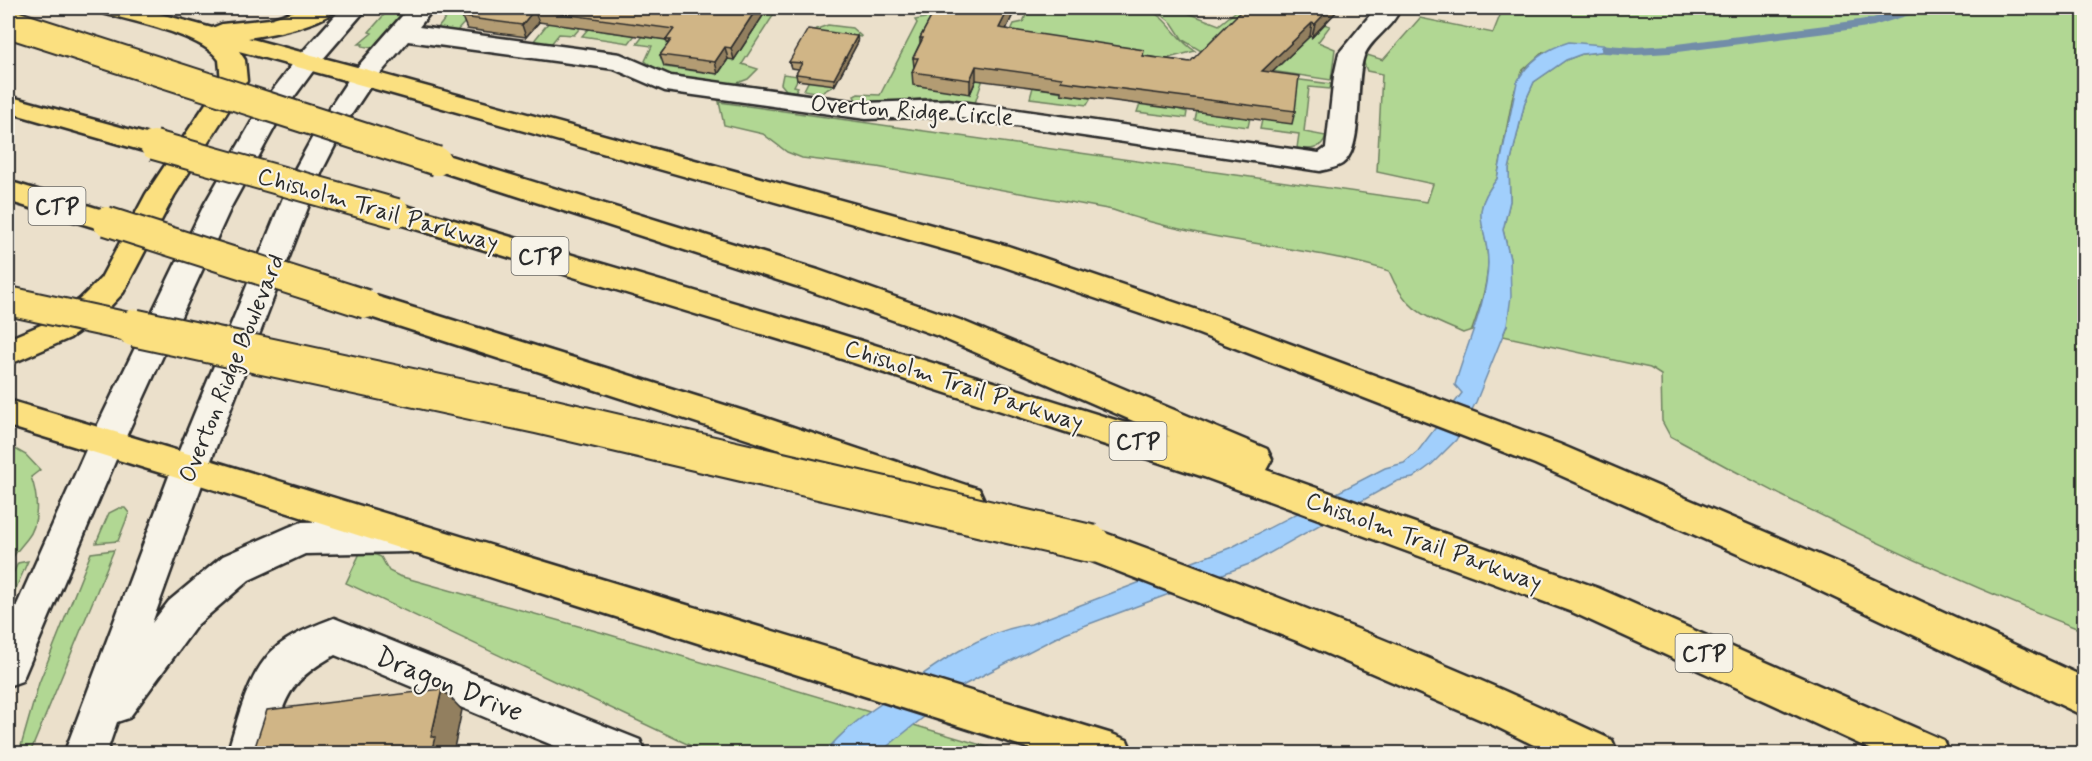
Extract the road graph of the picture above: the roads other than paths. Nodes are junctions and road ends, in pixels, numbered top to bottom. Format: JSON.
{"nodes":[{"id":1,"x":112,"y":8,"type":"edge"},
{"id":2,"x":324,"y":8,"type":"edge"},
{"id":3,"x":355,"y":8,"type":"edge"},
{"id":4,"x":422,"y":8,"type":"edge"},
{"id":5,"x":1388,"y":8,"type":"edge"},
{"id":6,"x":8,"y":23,"type":"edge"},
{"id":7,"x":187,"y":29,"type":"junction"},
{"id":8,"x":400,"y":32,"type":"junction"},
{"id":9,"x":307,"y":62,"type":"junction"},
{"id":10,"x":363,"y":77,"type":"junction"},
{"id":11,"x":8,"y":104,"type":"edge"},
{"id":12,"x":8,"y":191,"type":"edge"},
{"id":13,"x":8,"y":301,"type":"edge"},
{"id":14,"x":8,"y":352,"type":"edge"},
{"id":15,"x":8,"y":413,"type":"edge"},
{"id":16,"x":106,"y":443,"type":"junction"},
{"id":17,"x":190,"y":468,"type":"junction"},
{"id":18,"x":415,"y":536,"type":"junction"},
{"id":19,"x":1092,"y":544,"type":"junction"},
{"id":20,"x":1585,"y":600,"type":"junction"},
{"id":21,"x":8,"y":668,"type":"edge"},
{"id":22,"x":2085,"y":697,"type":"edge"},
{"id":23,"x":89,"y":744,"type":"edge"},
{"id":24,"x":248,"y":753,"type":"edge"},
{"id":25,"x":625,"y":753,"type":"edge"},
{"id":26,"x":1112,"y":753,"type":"edge"},
{"id":27,"x":1597,"y":753,"type":"edge"},
{"id":28,"x":1928,"y":753,"type":"edge"}],
"edges":[{"from":1,"to":7,"type":"main road"},
{"from":2,"to":7,"type":"main road"},
{"from":3,"to":9,"type":"street"},
{"from":4,"to":8,"type":"street","name":"Overton Ridge Boulevard"},
{"from":5,"to":8,"type":"street","name":"Overton Ridge Circle"},
{"from":6,"to":20,"type":"main road","bridge":true},
{"from":7,"to":9,"type":"main road"},
{"from":7,"to":14,"type":"main road"},
{"from":8,"to":10,"type":"street","name":"Overton Ridge Boulevard"},
{"from":9,"to":10,"type":"main road"},
{"from":9,"to":16,"type":"street"},
{"from":10,"to":17,"type":"street","name":"Overton Ridge Boulevard"},
{"from":10,"to":22,"type":"main road"},
{"from":11,"to":20,"type":"main road","name":"Chisholm Trail Parkway","number":"CTP","bridge":true},
{"from":12,"to":19,"type":"main road","number":"CTP","bridge":true},
{"from":13,"to":19,"type":"main road","bridge":true},
{"from":15,"to":16,"type":"main road"},
{"from":16,"to":17,"type":"main road"},
{"from":16,"to":21,"type":"street"},
{"from":17,"to":18,"type":"main road"},
{"from":17,"to":23,"type":"street","name":"Overton Ridge Boulevard"},
{"from":18,"to":23,"type":"street"},
{"from":18,"to":26,"type":"main road"},
{"from":19,"to":27,"type":"main road","number":"CTP"},
{"from":20,"to":28,"type":"main road","name":"Chisholm Trail Parkway","number":"CTP"},
{"from":24,"to":25,"type":"street","name":"Dragon Drive"}]}
